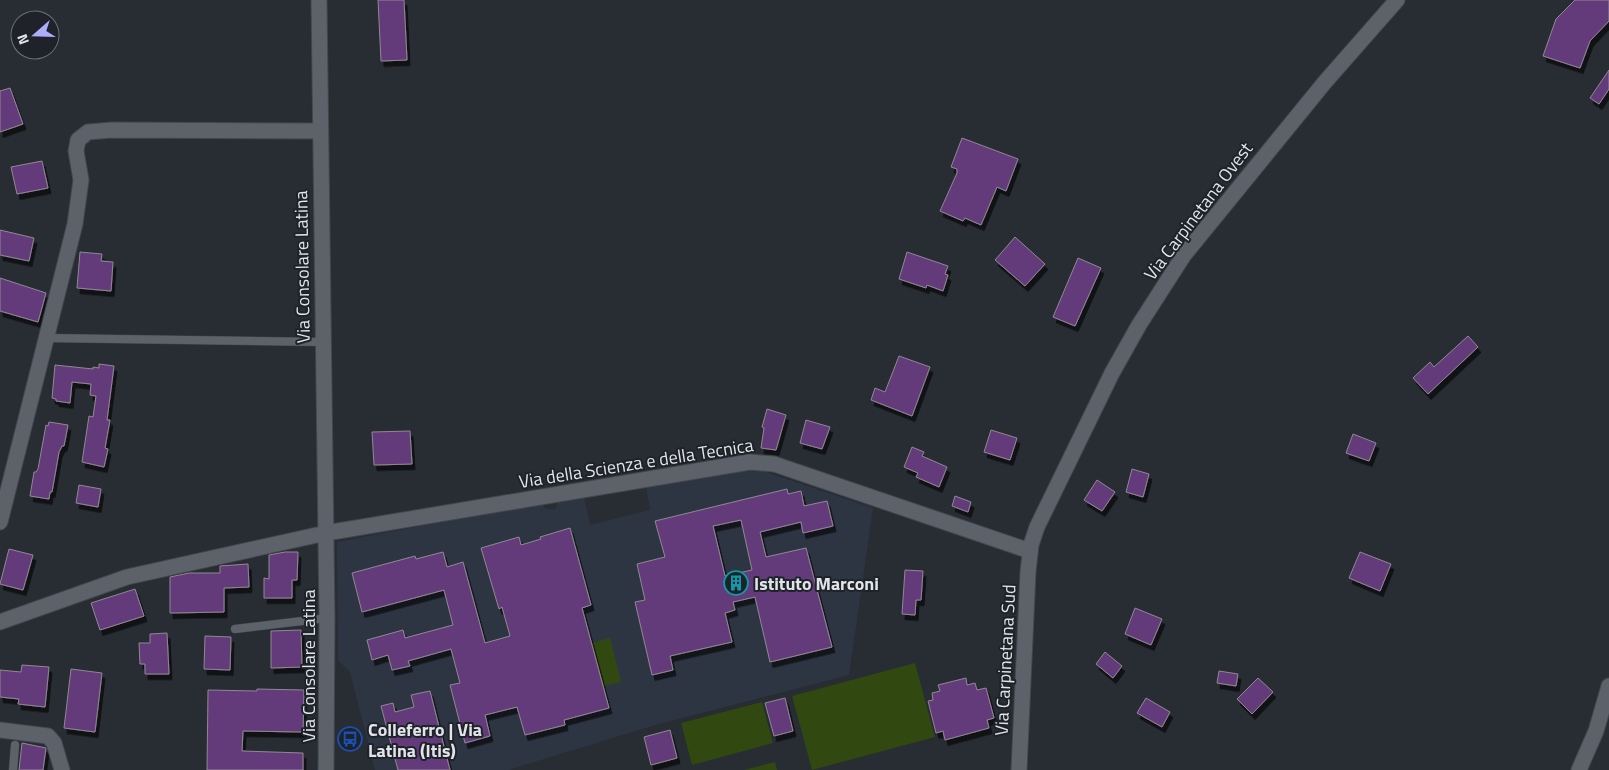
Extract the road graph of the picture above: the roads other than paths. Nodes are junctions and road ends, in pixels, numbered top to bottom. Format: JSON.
{"nodes":[{"id":1,"x":319,"y":0,"type":"edge"},
{"id":2,"x":1397,"y":0,"type":"edge"},
{"id":3,"x":319,"y":131,"type":"junction"},
{"id":4,"x":46,"y":338,"type":"junction"},
{"id":5,"x":322,"y":342,"type":"junction"},
{"id":6,"x":0,"y":522,"type":"edge"},
{"id":7,"x":326,"y":533,"type":"junction"},
{"id":8,"x":1030,"y":551,"type":"junction"},
{"id":9,"x":0,"y":622,"type":"edge"},
{"id":10,"x":327,"y":624,"type":"junction"},
{"id":11,"x":235,"y":629,"type":"dead end"},
{"id":12,"x":1609,"y":686,"type":"edge"},
{"id":13,"x":0,"y":730,"type":"edge"},
{"id":14,"x":15,"y":745,"type":"dead end"},
{"id":15,"x":13,"y":770,"type":"edge"},
{"id":16,"x":62,"y":770,"type":"edge"},
{"id":17,"x":326,"y":770,"type":"edge"},
{"id":18,"x":1019,"y":770,"type":"edge"},
{"id":19,"x":1579,"y":770,"type":"edge"}],
"edges":[{"from":1,"to":3,"type":"street","name":"Via Consolare Latina"},
{"from":2,"to":8,"type":"street","name":"Via Carpinetana Ovest"},
{"from":3,"to":4,"type":"street"},
{"from":3,"to":5,"type":"street","name":"Via Consolare Latina"},
{"from":4,"to":5,"type":"lane"},
{"from":4,"to":6,"type":"street"},
{"from":5,"to":7,"type":"street","name":"Via Consolare Latina"},
{"from":7,"to":8,"type":"street","name":"Via della Scienza e della Tecnica"},
{"from":7,"to":9,"type":"street"},
{"from":7,"to":10,"type":"street","name":"Via Consolare Latina"},
{"from":8,"to":18,"type":"street","name":"Via Carpinetana Sud"},
{"from":10,"to":11,"type":"lane"},
{"from":10,"to":17,"type":"street","name":"Via Consolare Latina"},
{"from":12,"to":19,"type":"street"},
{"from":13,"to":16,"type":"street"},
{"from":14,"to":15,"type":"lane"}]}
